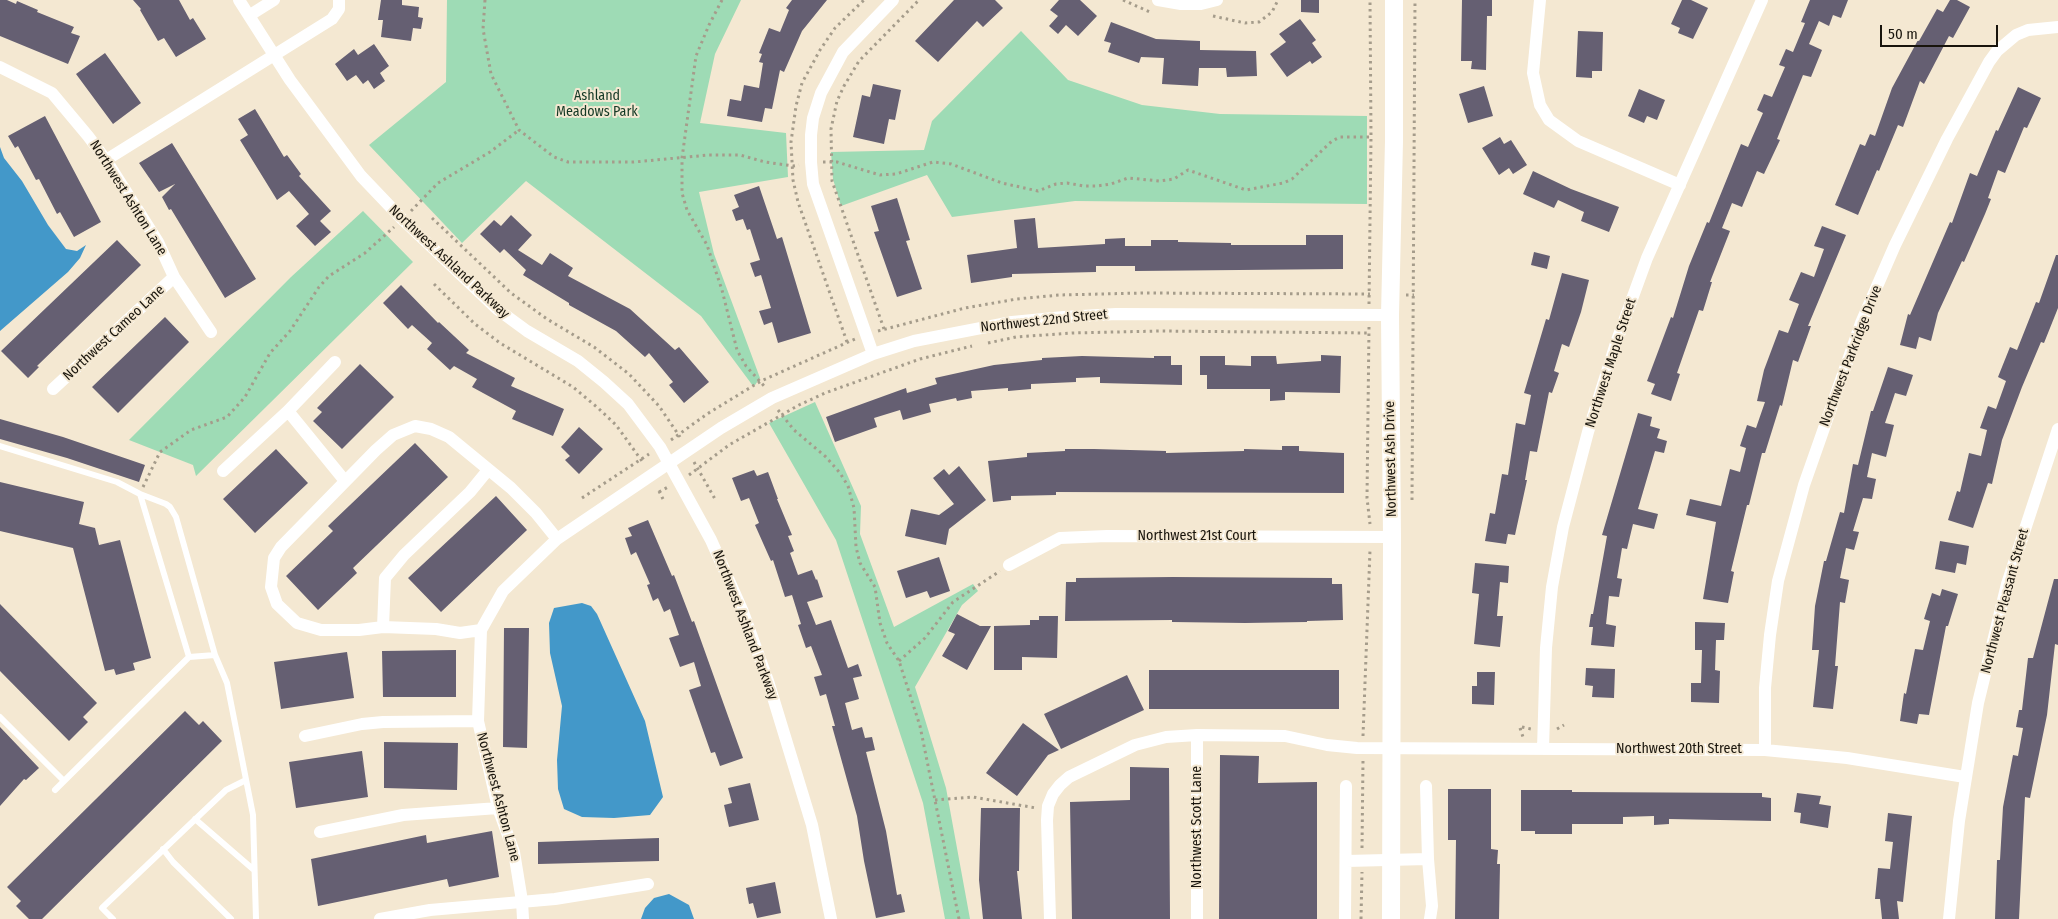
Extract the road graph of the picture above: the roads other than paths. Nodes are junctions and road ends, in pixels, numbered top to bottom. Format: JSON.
{"nodes":[{"id":1,"x":239,"y":0,"type":"edge"},
{"id":2,"x":274,"y":0,"type":"edge"},
{"id":3,"x":339,"y":0,"type":"edge"},
{"id":4,"x":892,"y":0,"type":"edge"},
{"id":5,"x":1158,"y":0,"type":"edge"},
{"id":6,"x":1217,"y":0,"type":"edge"},
{"id":7,"x":1394,"y":0,"type":"edge"},
{"id":8,"x":1540,"y":0,"type":"edge"},
{"id":9,"x":1762,"y":0,"type":"edge"},
{"id":10,"x":250,"y":15,"type":"junction"},
{"id":11,"x":2058,"y":27,"type":"edge"},
{"id":12,"x":275,"y":54,"type":"junction"},
{"id":13,"x":0,"y":67,"type":"edge"},
{"id":14,"x":106,"y":160,"type":"junction"},
{"id":15,"x":1680,"y":185,"type":"junction"},
{"id":16,"x":174,"y":278,"type":"junction"},
{"id":17,"x":1390,"y":315,"type":"junction"},
{"id":18,"x":211,"y":332,"type":"dead end"},
{"id":19,"x":873,"y":354,"type":"junction"},
{"id":20,"x":335,"y":362,"type":"dead end"},
{"id":21,"x":53,"y":389,"type":"dead end"},
{"id":22,"x":288,"y":411,"type":"junction"},
{"id":23,"x":2058,"y":429,"type":"edge"},
{"id":24,"x":0,"y":446,"type":"edge"},
{"id":25,"x":669,"y":463,"type":"junction"},
{"id":26,"x":488,"y":470,"type":"junction"},
{"id":27,"x":223,"y":471,"type":"dead end"},
{"id":28,"x":345,"y":481,"type":"junction"},
{"id":29,"x":140,"y":494,"type":"junction"},
{"id":30,"x":1392,"y":537,"type":"junction"},
{"id":31,"x":557,"y":539,"type":"junction"},
{"id":32,"x":1009,"y":565,"type":"road end"},
{"id":33,"x":383,"y":627,"type":"junction"},
{"id":34,"x":481,"y":630,"type":"junction"},
{"id":35,"x":215,"y":655,"type":"junction"},
{"id":36,"x":189,"y":657,"type":"junction"},
{"id":37,"x":0,"y":716,"type":"edge"},
{"id":38,"x":478,"y":721,"type":"junction"},
{"id":39,"x":1197,"y":735,"type":"junction"},
{"id":40,"x":305,"y":736,"type":"dead end"},
{"id":41,"x":1391,"y":749,"type":"junction"},
{"id":42,"x":1543,"y":749,"type":"junction"},
{"id":43,"x":1765,"y":750,"type":"junction"},
{"id":44,"x":1965,"y":776,"type":"junction"},
{"id":45,"x":246,"y":780,"type":"junction"},
{"id":46,"x":64,"y":781,"type":"junction"},
{"id":47,"x":1346,"y":786,"type":"dead end"},
{"id":48,"x":1426,"y":786,"type":"dead end"},
{"id":49,"x":55,"y":790,"type":"dead end"},
{"id":50,"x":498,"y":808,"type":"junction"},
{"id":51,"x":195,"y":819,"type":"junction"},
{"id":52,"x":320,"y":832,"type":"dead end"},
{"id":53,"x":163,"y":849,"type":"junction"},
{"id":54,"x":1428,"y":859,"type":"junction"},
{"id":55,"x":1391,"y":860,"type":"junction"},
{"id":56,"x":1346,"y":861,"type":"junction"},
{"id":57,"x":254,"y":870,"type":"junction"},
{"id":58,"x":648,"y":884,"type":"dead end"},
{"id":59,"x":522,"y":901,"type":"junction"},
{"id":60,"x":113,"y":919,"type":"edge"},
{"id":61,"x":231,"y":919,"type":"edge"},
{"id":62,"x":256,"y":919,"type":"edge"},
{"id":63,"x":380,"y":919,"type":"edge"},
{"id":64,"x":523,"y":919,"type":"edge"},
{"id":65,"x":831,"y":919,"type":"edge"},
{"id":66,"x":1050,"y":919,"type":"edge"},
{"id":67,"x":1196,"y":919,"type":"edge"},
{"id":68,"x":1346,"y":919,"type":"edge"},
{"id":69,"x":1391,"y":919,"type":"edge"},
{"id":70,"x":1430,"y":919,"type":"edge"},
{"id":71,"x":1949,"y":919,"type":"edge"}],
"edges":[{"from":1,"to":10,"type":"street","name":"Northwest Ashland Parkway"},
{"from":2,"to":10,"type":"street"},
{"from":3,"to":12,"type":"street"},
{"from":4,"to":19,"type":"street"},
{"from":5,"to":6,"type":"street"},
{"from":7,"to":17,"type":"street","name":"Northwest Ash Drive"},
{"from":8,"to":15,"type":"street"},
{"from":9,"to":15,"type":"street","name":"Northwest Maple Street"},
{"from":10,"to":12,"type":"street","name":"Northwest Ashland Parkway"},
{"from":11,"to":43,"type":"street","name":"Northwest Parkridge Drive"},
{"from":12,"to":14,"type":"street"},
{"from":12,"to":25,"type":"street","name":"Northwest Ashland Parkway"},
{"from":13,"to":14,"type":"street","name":"Northwest Ashton Lane"},
{"from":14,"to":16,"type":"street","name":"Northwest Ashton Lane"},
{"from":15,"to":42,"type":"street","name":"Northwest Maple Street"},
{"from":16,"to":18,"type":"street","name":"Northwest Ashton Lane"},
{"from":16,"to":21,"type":"street","name":"Northwest Cameo Lane"},
{"from":17,"to":19,"type":"street","name":"Northwest 22nd Street"},
{"from":17,"to":30,"type":"street","name":"Northwest Ash Drive"},
{"from":19,"to":25,"type":"street","name":"Northwest 22nd Street"},
{"from":20,"to":22,"type":"street"},
{"from":22,"to":27,"type":"street"},
{"from":22,"to":28,"type":"street"},
{"from":23,"to":44,"type":"street","name":"Northwest Pleasant Street"},
{"from":24,"to":29,"type":"lane"},
{"from":25,"to":31,"type":"street","name":"Northwest Ashton Lane"},
{"from":25,"to":65,"type":"street","name":"Northwest Ashland Parkway"},
{"from":26,"to":28,"type":"street"},
{"from":26,"to":31,"type":"street"},
{"from":26,"to":33,"type":"street"},
{"from":28,"to":33,"type":"street"},
{"from":29,"to":35,"type":"lane"},
{"from":29,"to":36,"type":"lane"},
{"from":30,"to":32,"type":"street","name":"Northwest 21st Court"},
{"from":30,"to":41,"type":"street","name":"Northwest Ash Drive"},
{"from":31,"to":34,"type":"street","name":"Northwest Ashton Lane"},
{"from":33,"to":34,"type":"street"},
{"from":34,"to":38,"type":"street","name":"Northwest Ashton Lane"},
{"from":35,"to":36,"type":"lane"},
{"from":35,"to":45,"type":"lane"},
{"from":36,"to":46,"type":"lane"},
{"from":37,"to":46,"type":"lane"},
{"from":38,"to":40,"type":"street"},
{"from":38,"to":50,"type":"street","name":"Northwest Ashton Lane"},
{"from":39,"to":41,"type":"street","name":"Northwest 20th Street"},
{"from":39,"to":66,"type":"street","name":"Northwest 20th Street"},
{"from":39,"to":67,"type":"street","name":"Northwest Scott Lane"},
{"from":41,"to":42,"type":"street","name":"Northwest 20th Street"},
{"from":41,"to":55,"type":"street","name":"Northwest Ash Drive"},
{"from":42,"to":43,"type":"street","name":"Northwest 20th Street"},
{"from":43,"to":44,"type":"street","name":"Northwest 20th Street"},
{"from":44,"to":71,"type":"street","name":"Northwest Pleasant Street"},
{"from":45,"to":51,"type":"lane"},
{"from":45,"to":57,"type":"lane"},
{"from":46,"to":49,"type":"lane"},
{"from":47,"to":56,"type":"street"},
{"from":48,"to":54,"type":"street"},
{"from":50,"to":52,"type":"street"},
{"from":50,"to":59,"type":"street","name":"Northwest Ashton Lane"},
{"from":51,"to":53,"type":"lane"},
{"from":51,"to":57,"type":"lane"},
{"from":53,"to":60,"type":"lane"},
{"from":53,"to":61,"type":"lane"},
{"from":54,"to":55,"type":"street"},
{"from":54,"to":70,"type":"street"},
{"from":55,"to":56,"type":"street"},
{"from":55,"to":69,"type":"street","name":"Northwest Ash Drive"},
{"from":56,"to":68,"type":"street"},
{"from":57,"to":62,"type":"lane"},
{"from":58,"to":59,"type":"street"},
{"from":59,"to":63,"type":"street"},
{"from":59,"to":64,"type":"street","name":"Northwest Ashton Lane"}]}
